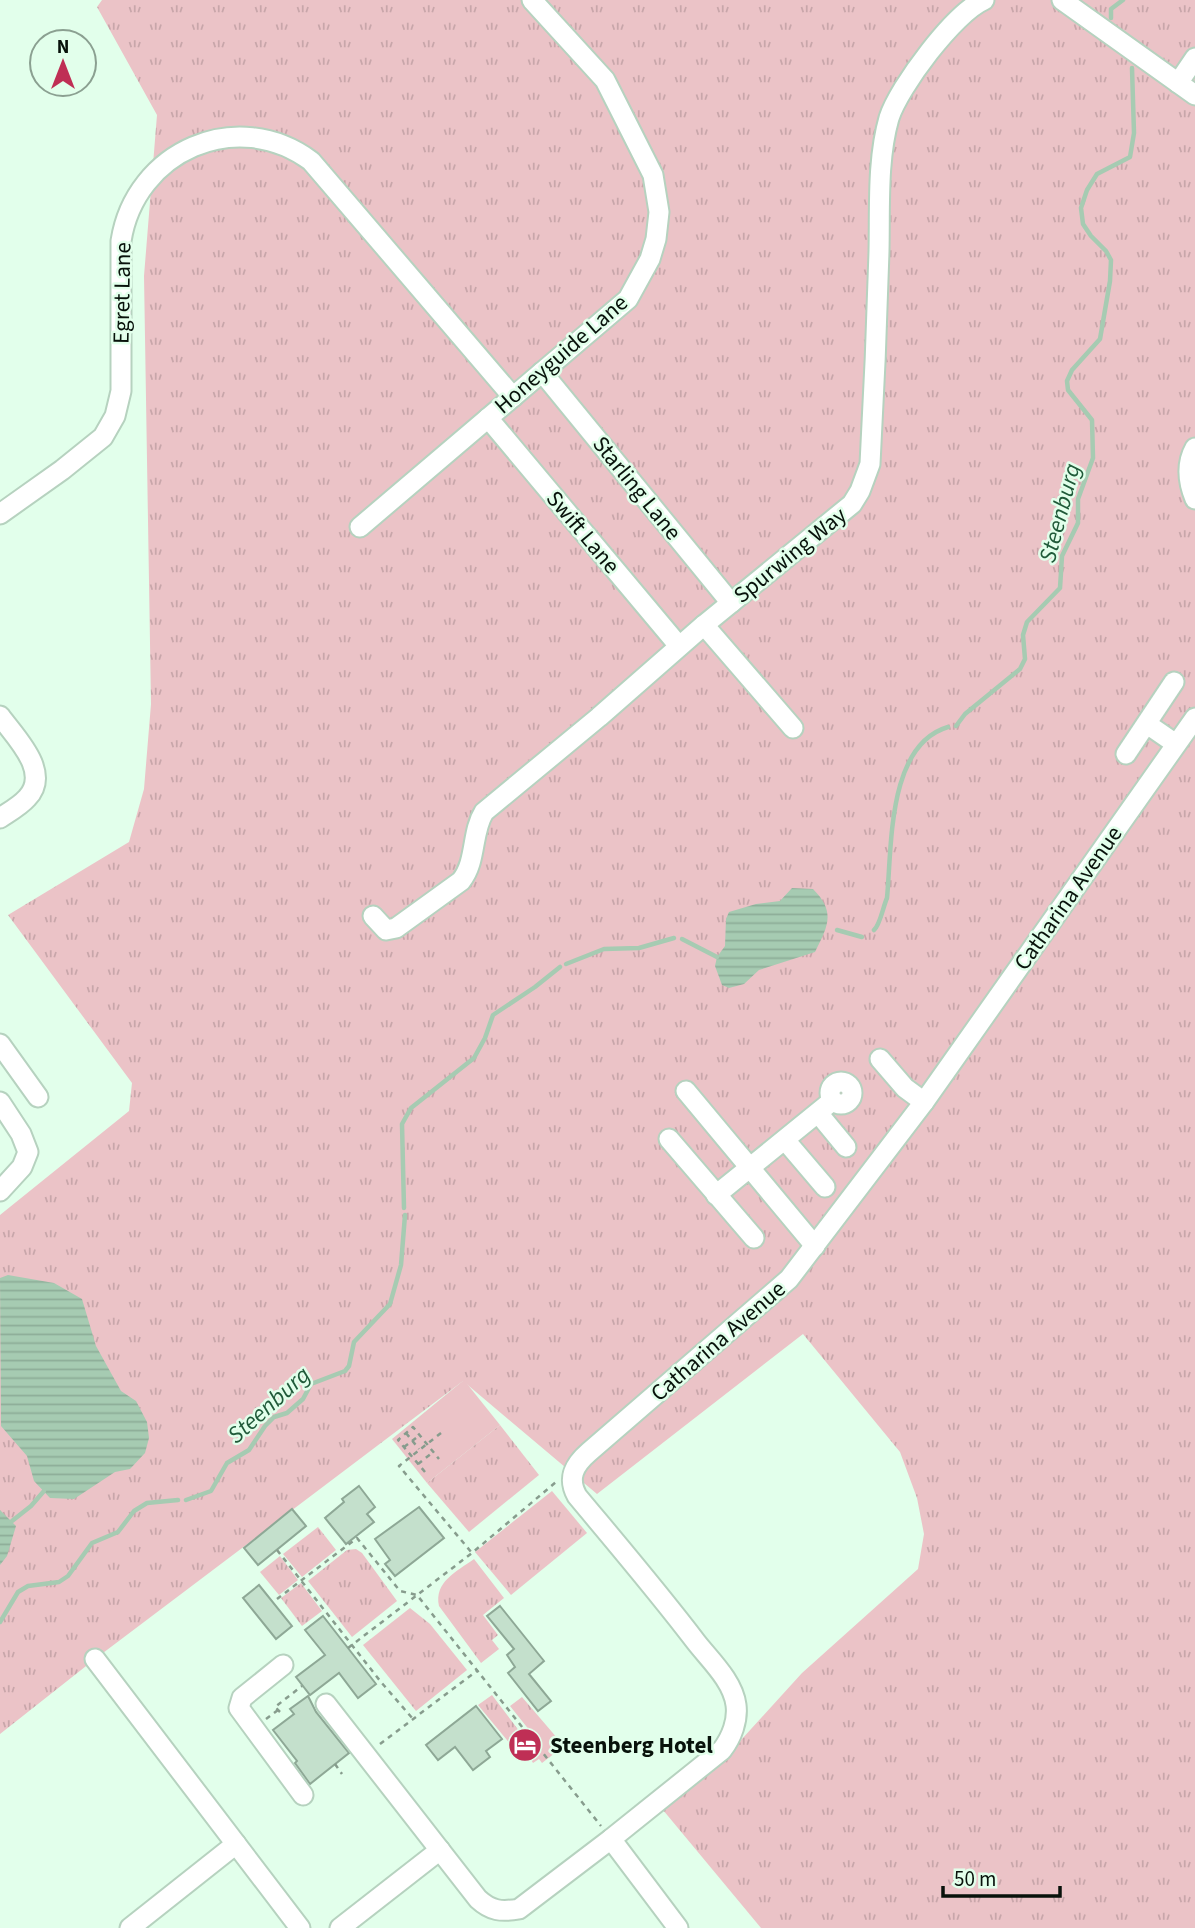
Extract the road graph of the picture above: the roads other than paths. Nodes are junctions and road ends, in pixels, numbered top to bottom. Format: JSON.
{"nodes":[{"id":1,"x":532,"y":0,"type":"edge"},
{"id":2,"x":984,"y":0,"type":"edge"},
{"id":3,"x":1062,"y":0,"type":"edge"},
{"id":4,"x":1195,"y":58,"type":"edge"},
{"id":5,"x":1178,"y":83,"type":"junction"},
{"id":6,"x":1195,"y":95,"type":"edge"},
{"id":7,"x":542,"y":372,"type":"junction"},
{"id":8,"x":513,"y":397,"type":"junction"},
{"id":9,"x":488,"y":418,"type":"junction"},
{"id":10,"x":1195,"y":448,"type":"edge"},
{"id":11,"x":1195,"y":499,"type":"edge"},
{"id":12,"x":0,"y":514,"type":"edge"},
{"id":13,"x":360,"y":527,"type":"dead end"},
{"id":14,"x":731,"y":603,"type":"junction"},
{"id":15,"x":704,"y":625,"type":"junction"},
{"id":16,"x":679,"y":646,"type":"junction"},
{"id":17,"x":1174,"y":682,"type":"dead end"},
{"id":18,"x":0,"y":716,"type":"edge"},
{"id":19,"x":1195,"y":718,"type":"edge"},
{"id":20,"x":1147,"y":724,"type":"junction"},
{"id":21,"x":793,"y":728,"type":"dead end"},
{"id":22,"x":1176,"y":744,"type":"junction"},
{"id":23,"x":1126,"y":754,"type":"dead end"},
{"id":24,"x":0,"y":818,"type":"edge"},
{"id":25,"x":373,"y":916,"type":"dead end"},
{"id":26,"x":0,"y":1044,"type":"edge"},
{"id":27,"x":880,"y":1059,"type":"dead end"},
{"id":28,"x":686,"y":1091,"type":"dead end"},
{"id":29,"x":38,"y":1097,"type":"dead end"},
{"id":30,"x":0,"y":1102,"type":"edge"},
{"id":31,"x":924,"y":1102,"type":"junction"},
{"id":32,"x":669,"y":1139,"type":"dead end"},
{"id":33,"x":785,"y":1140,"type":"junction"},
{"id":34,"x":846,"y":1147,"type":"dead end"},
{"id":35,"x":750,"y":1169,"type":"junction"},
{"id":36,"x":825,"y":1187,"type":"dead end"},
{"id":37,"x":0,"y":1191,"type":"edge"},
{"id":38,"x":716,"y":1195,"type":"junction"},
{"id":39,"x":754,"y":1238,"type":"dead end"},
{"id":40,"x":815,"y":1247,"type":"junction"},
{"id":41,"x":95,"y":1659,"type":"dead end"},
{"id":42,"x":283,"y":1665,"type":"dead end"},
{"id":43,"x":326,"y":1704,"type":"dead end"},
{"id":44,"x":303,"y":1795,"type":"dead end"},
{"id":45,"x":611,"y":1839,"type":"junction"},
{"id":46,"x":236,"y":1844,"type":"junction"},
{"id":47,"x":440,"y":1850,"type":"junction"},
{"id":48,"x":130,"y":1928,"type":"edge"},
{"id":49,"x":300,"y":1928,"type":"edge"},
{"id":50,"x":340,"y":1928,"type":"edge"},
{"id":51,"x":678,"y":1928,"type":"edge"}],
"edges":[{"from":1,"to":7,"type":"street","name":"Honeyguide Lane"},
{"from":2,"to":14,"type":"street","name":"Spurwing Way"},
{"from":3,"to":5,"type":"street"},
{"from":4,"to":5,"type":"street"},
{"from":5,"to":6,"type":"street"},
{"from":7,"to":8,"type":"street","name":"Honeyguide Lane"},
{"from":7,"to":14,"type":"street","name":"Starling Lane"},
{"from":8,"to":9,"type":"street","name":"Honeyguide Lane"},
{"from":8,"to":12,"type":"street","name":"Egret Lane"},
{"from":9,"to":13,"type":"street","name":"Honeyguide Lane"},
{"from":9,"to":16,"type":"street","name":"Swift Lane"},
{"from":10,"to":11,"type":"street"},
{"from":14,"to":15,"type":"street","name":"Spurwing Way"},
{"from":15,"to":16,"type":"street","name":"Spurwing Way"},
{"from":15,"to":21,"type":"street"},
{"from":16,"to":25,"type":"street","name":"Spurwing Way"},
{"from":17,"to":20,"type":"street"},
{"from":18,"to":24,"type":"street"},
{"from":19,"to":22,"type":"street","name":"Catharina Avenue"},
{"from":20,"to":22,"type":"street"},
{"from":20,"to":23,"type":"street"},
{"from":22,"to":31,"type":"street","name":"Catharina Avenue"},
{"from":26,"to":29,"type":"street"},
{"from":27,"to":31,"type":"street"},
{"from":28,"to":35,"type":"street"},
{"from":30,"to":37,"type":"street"},
{"from":31,"to":40,"type":"street","name":"Catharina Avenue"},
{"from":32,"to":38,"type":"street"},
{"from":33,"to":34,"type":"street"},
{"from":33,"to":35,"type":"street"},
{"from":33,"to":36,"type":"street"},
{"from":35,"to":38,"type":"street"},
{"from":35,"to":40,"type":"street"},
{"from":38,"to":39,"type":"street"},
{"from":40,"to":45,"type":"street","name":"Catharina Avenue"},
{"from":41,"to":46,"type":"street"},
{"from":42,"to":44,"type":"street"},
{"from":43,"to":47,"type":"street"},
{"from":45,"to":47,"type":"street"},
{"from":45,"to":51,"type":"street"},
{"from":46,"to":48,"type":"street"},
{"from":46,"to":49,"type":"street"},
{"from":47,"to":50,"type":"street"}]}
